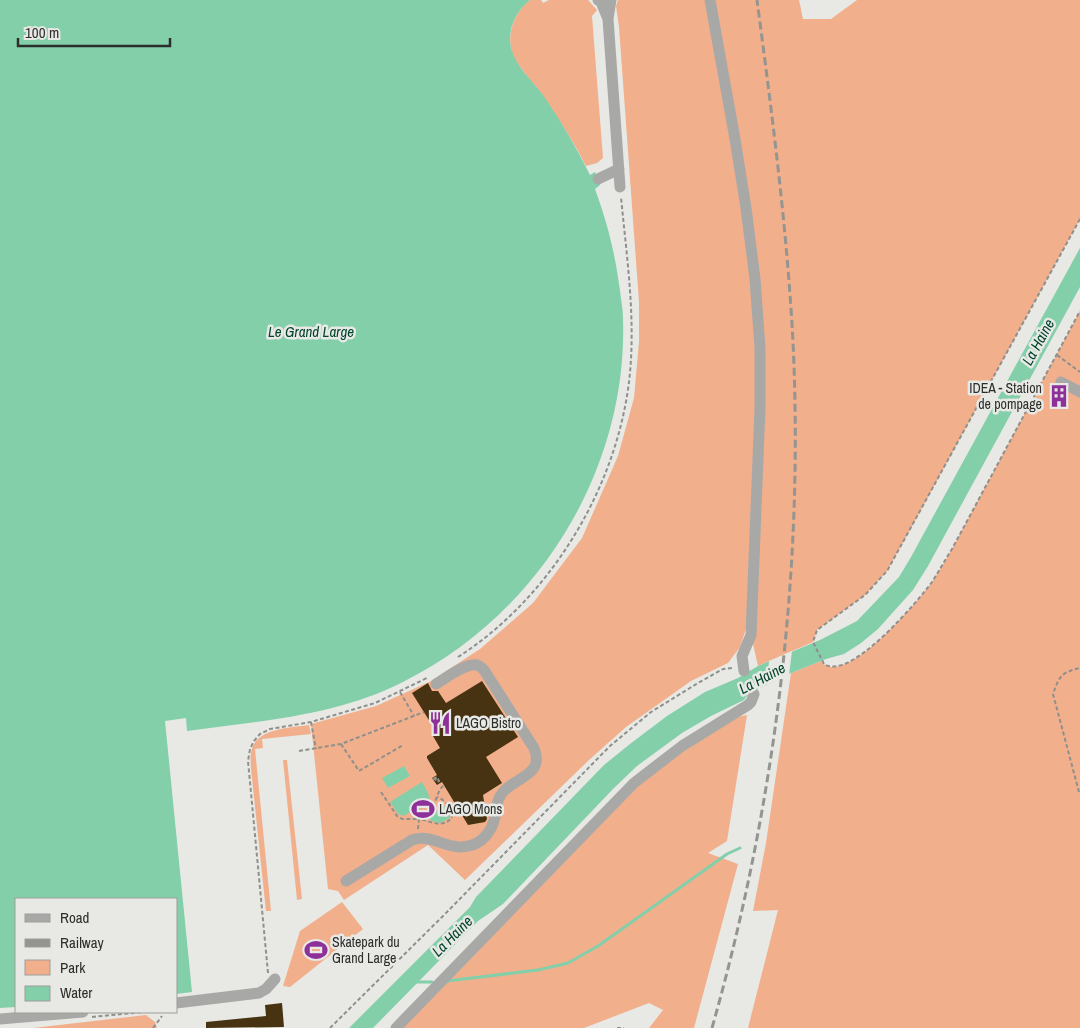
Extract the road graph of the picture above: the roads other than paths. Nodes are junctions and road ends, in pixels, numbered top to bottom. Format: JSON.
{"nodes":[{"id":1,"x":598,"y":0,"type":"edge"},
{"id":2,"x":611,"y":0,"type":"edge"},
{"id":3,"x":710,"y":0,"type":"edge"},
{"id":4,"x":608,"y":19,"type":"junction"},
{"id":5,"x":619,"y":168,"type":"junction"},
{"id":6,"x":598,"y":179,"type":"dead end"},
{"id":7,"x":620,"y":187,"type":"road end"},
{"id":8,"x":1061,"y":382,"type":"dead end"},
{"id":9,"x":1080,"y":392,"type":"edge"},
{"id":10,"x":744,"y":671,"type":"road end"},
{"id":11,"x":432,"y":681,"type":"road end"},
{"id":12,"x":754,"y":694,"type":"dead end"},
{"id":13,"x":346,"y":881,"type":"dead end"},
{"id":14,"x":271,"y":977,"type":"road end"},
{"id":15,"x":178,"y":1003,"type":"edge"},
{"id":16,"x":71,"y":1013,"type":"edge"},
{"id":17,"x":0,"y":1019,"type":"edge"},
{"id":18,"x":396,"y":1028,"type":"edge"}],
"edges":[{"from":1,"to":4,"type":"street"},
{"from":2,"to":4,"type":"street"},
{"from":3,"to":10,"type":"street"},
{"from":4,"to":5,"type":"street"},
{"from":5,"to":6,"type":"street"},
{"from":5,"to":7,"type":"street"},
{"from":8,"to":9,"type":"street"},
{"from":11,"to":13,"type":"street"},
{"from":12,"to":18,"type":"street"},
{"from":14,"to":15,"type":"street"},
{"from":16,"to":17,"type":"street"}]}
